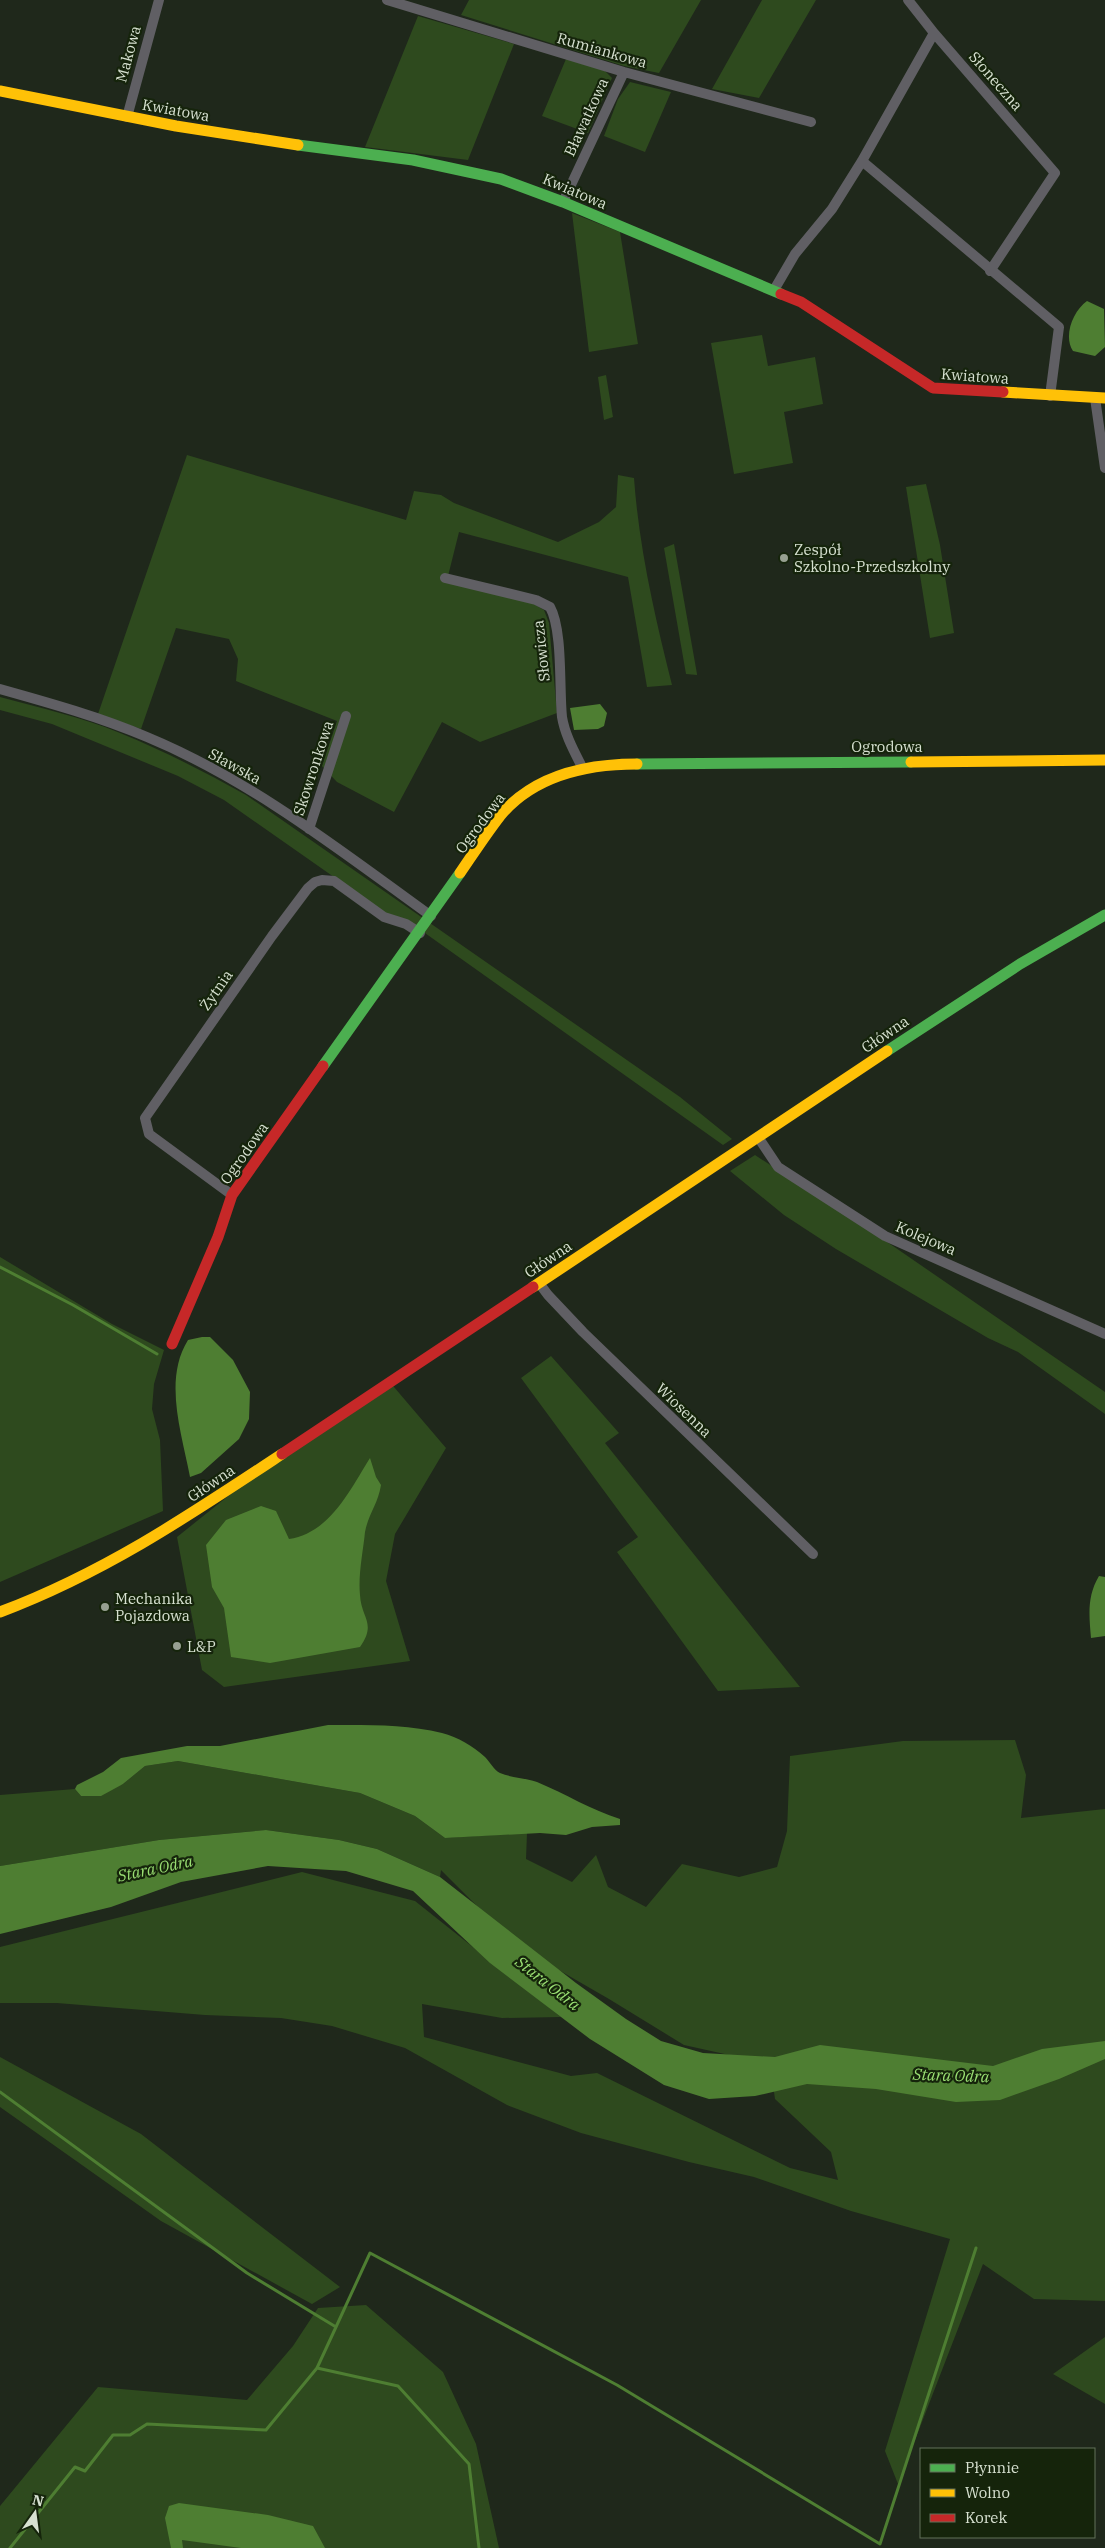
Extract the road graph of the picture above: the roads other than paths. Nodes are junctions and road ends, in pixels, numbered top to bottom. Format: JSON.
{"nodes":[{"id":1,"x":159,"y":0,"type":"edge"},
{"id":2,"x":387,"y":0,"type":"edge"},
{"id":3,"x":908,"y":0,"type":"edge"},
{"id":4,"x":934,"y":32,"type":"junction"},
{"id":5,"x":624,"y":72,"type":"junction"},
{"id":6,"x":0,"y":91,"type":"edge"},
{"id":7,"x":127,"y":117,"type":"junction"},
{"id":8,"x":811,"y":122,"type":"dead end"},
{"id":9,"x":862,"y":161,"type":"junction"},
{"id":10,"x":563,"y":202,"type":"junction"},
{"id":11,"x":990,"y":271,"type":"junction"},
{"id":12,"x":774,"y":290,"type":"junction"},
{"id":13,"x":1050,"y":396,"type":"junction"},
{"id":14,"x":1102,"y":398,"type":"edge"},
{"id":15,"x":1105,"y":468,"type":"edge"},
{"id":16,"x":445,"y":578,"type":"dead end"},
{"id":17,"x":0,"y":689,"type":"edge"},
{"id":18,"x":346,"y":716,"type":"dead end"},
{"id":19,"x":1105,"y":760,"type":"edge"},
{"id":20,"x":582,"y":767,"type":"junction"},
{"id":21,"x":310,"y":829,"type":"junction"},
{"id":22,"x":1105,"y":915,"type":"edge"},
{"id":23,"x":432,"y":916,"type":"junction"},
{"id":24,"x":420,"y":933,"type":"junction"},
{"id":25,"x":758,"y":1137,"type":"junction"},
{"id":26,"x":232,"y":1195,"type":"junction"},
{"id":27,"x":539,"y":1283,"type":"junction"},
{"id":28,"x":1105,"y":1334,"type":"edge"},
{"id":29,"x":172,"y":1344,"type":"dead end"},
{"id":30,"x":813,"y":1554,"type":"dead end"},
{"id":31,"x":0,"y":1612,"type":"edge"}],
"edges":[{"from":1,"to":7,"type":"street","name":"Makowa"},
{"from":2,"to":5,"type":"street","name":"Rumiankowa"},
{"from":3,"to":4,"type":"street"},
{"from":4,"to":9,"type":"street"},
{"from":4,"to":11,"type":"street","name":"Słoneczna"},
{"from":5,"to":8,"type":"street","name":"Rumiankowa"},
{"from":5,"to":10,"type":"street","name":"Bławatkowa"},
{"from":6,"to":7,"type":"street","name":"Kwiatowa"},
{"from":7,"to":10,"type":"street","name":"Kwiatowa"},
{"from":9,"to":11,"type":"street"},
{"from":9,"to":12,"type":"street"},
{"from":10,"to":12,"type":"street","name":"Kwiatowa"},
{"from":11,"to":13,"type":"street"},
{"from":12,"to":13,"type":"street","name":"Kwiatowa"},
{"from":13,"to":14,"type":"street","name":"Kwiatowa"},
{"from":14,"to":15,"type":"street"},
{"from":16,"to":20,"type":"street","name":"Słowicza"},
{"from":17,"to":21,"type":"street","name":"Sławska"},
{"from":18,"to":21,"type":"street","name":"Skowronkowa"},
{"from":19,"to":20,"type":"street","name":"Ogrodowa"},
{"from":20,"to":23,"type":"street","name":"Ogrodowa"},
{"from":21,"to":23,"type":"street","name":"Sławska"},
{"from":22,"to":25,"type":"street","name":"Główna"},
{"from":23,"to":24,"type":"street","name":"Ogrodowa"},
{"from":24,"to":26,"type":"street","name":"Ogrodowa"},
{"from":24,"to":26,"type":"street","name":"Żytnia"},
{"from":25,"to":27,"type":"street","name":"Główna"},
{"from":25,"to":28,"type":"street","name":"Kolejowa"},
{"from":26,"to":29,"type":"street","name":"Ogrodowa"},
{"from":27,"to":30,"type":"street","name":"Wiosenna"},
{"from":27,"to":31,"type":"street","name":"Główna"}]}
